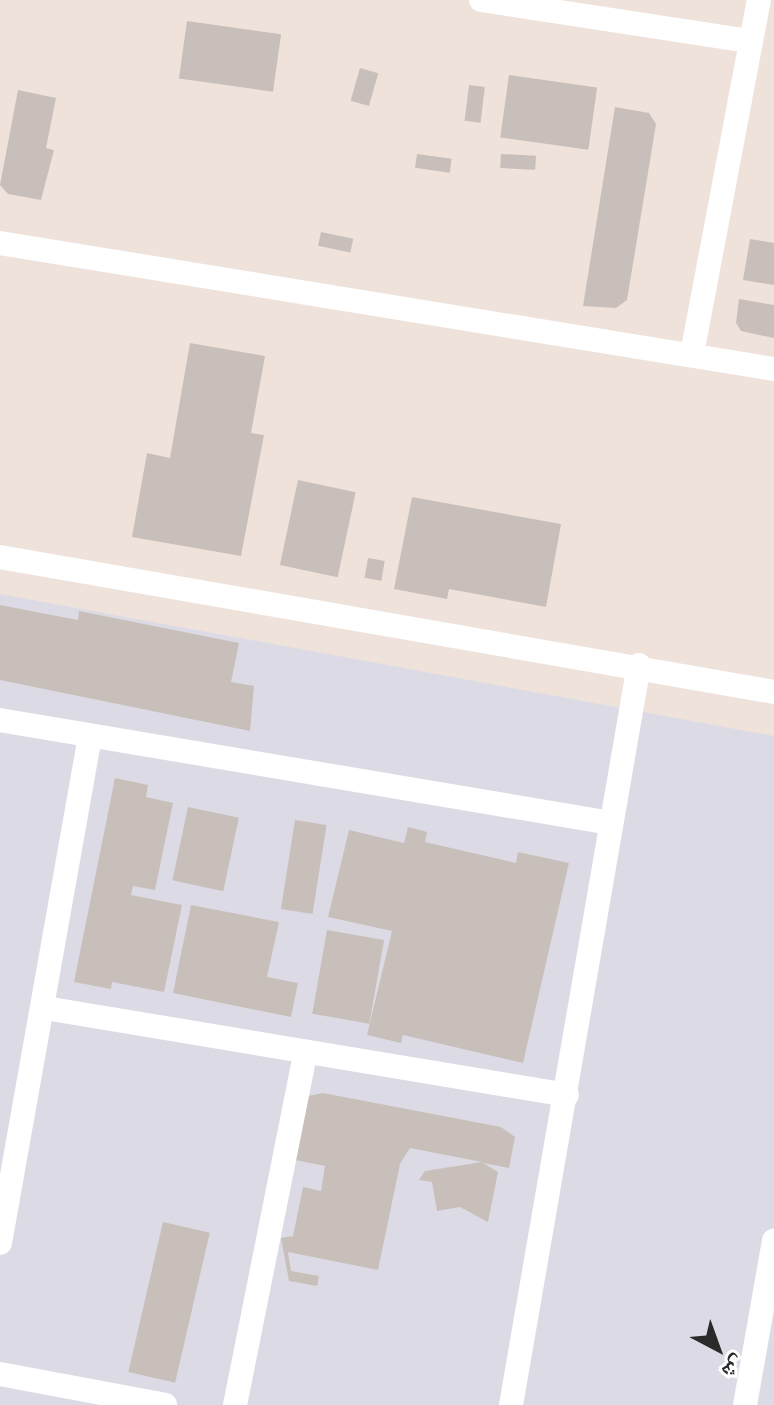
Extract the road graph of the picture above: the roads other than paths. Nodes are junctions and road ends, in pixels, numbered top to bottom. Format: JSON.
{"nodes":[{"id":1,"x":481,"y":0,"type":"edge"},
{"id":2,"x":759,"y":0,"type":"edge"},
{"id":3,"x":750,"y":41,"type":"junction"},
{"id":4,"x":0,"y":243,"type":"edge"},
{"id":5,"x":692,"y":354,"type":"junction"},
{"id":6,"x":774,"y":369,"type":"edge"},
{"id":7,"x":0,"y":557,"type":"edge"},
{"id":8,"x":639,"y":665,"type":"junction"},
{"id":9,"x":774,"y":692,"type":"edge"},
{"id":10,"x":0,"y":720,"type":"edge"},
{"id":11,"x":90,"y":736,"type":"junction"},
{"id":12,"x":611,"y":823,"type":"junction"},
{"id":13,"x":45,"y":1008,"type":"junction"},
{"id":14,"x":305,"y":1055,"type":"junction"},
{"id":15,"x":567,"y":1095,"type":"junction"},
{"id":16,"x":774,"y":1241,"type":"edge"},
{"id":17,"x":0,"y":1243,"type":"edge"},
{"id":18,"x":766,"y":1339,"type":"edge"},
{"id":19,"x":0,"y":1374,"type":"edge"},
{"id":20,"x":165,"y":1405,"type":"edge"},
{"id":21,"x":235,"y":1405,"type":"edge"},
{"id":22,"x":511,"y":1405,"type":"edge"},
{"id":23,"x":745,"y":1405,"type":"edge"}],
"edges":[{"from":1,"to":3,"type":"street"},
{"from":2,"to":3,"type":"street"},
{"from":3,"to":5,"type":"street"},
{"from":4,"to":5,"type":"street"},
{"from":5,"to":6,"type":"street"},
{"from":7,"to":8,"type":"street"},
{"from":8,"to":9,"type":"street"},
{"from":8,"to":12,"type":"street"},
{"from":10,"to":11,"type":"street"},
{"from":11,"to":12,"type":"street"},
{"from":11,"to":13,"type":"street"},
{"from":12,"to":15,"type":"street"},
{"from":13,"to":14,"type":"street"},
{"from":13,"to":17,"type":"street"},
{"from":14,"to":15,"type":"street"},
{"from":14,"to":21,"type":"street"},
{"from":15,"to":22,"type":"street"},
{"from":16,"to":18,"type":"street"},
{"from":18,"to":23,"type":"street"},
{"from":19,"to":20,"type":"street"}]}
